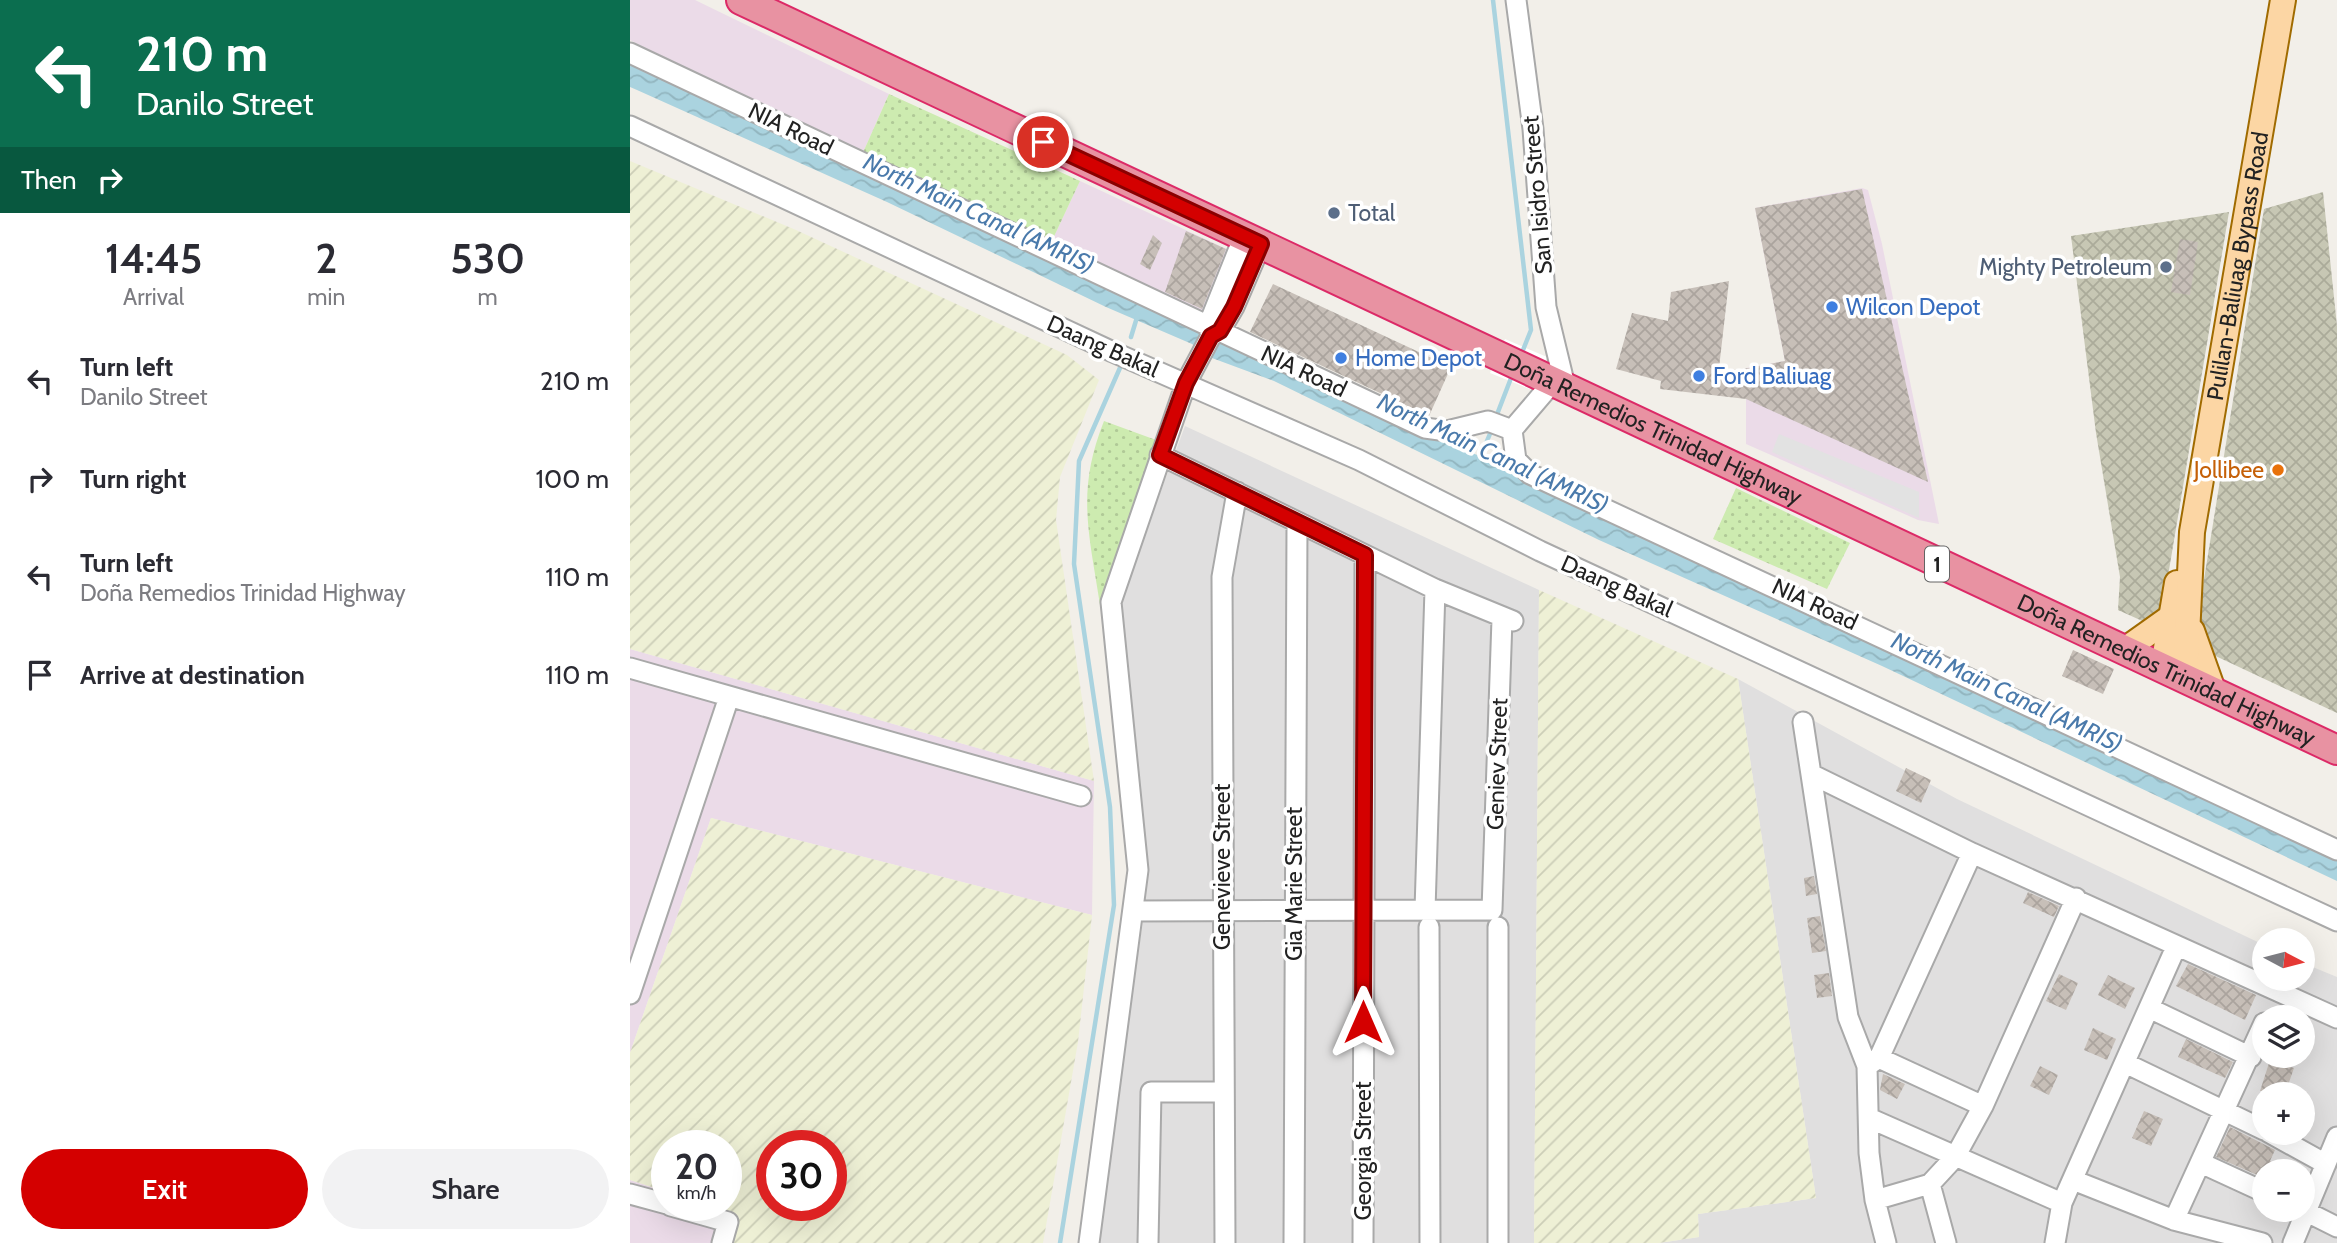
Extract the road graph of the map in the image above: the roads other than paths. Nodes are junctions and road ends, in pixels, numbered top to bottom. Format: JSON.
{"nodes":[{"id":1,"x":741,"y":0,"type":"edge"},
{"id":2,"x":1516,"y":0,"type":"edge"},
{"id":3,"x":2283,"y":0,"type":"edge"},
{"id":4,"x":630,"y":53,"type":"edge"},
{"id":5,"x":630,"y":126,"type":"edge"},
{"id":6,"x":1252,"y":240,"type":"junction"},
{"id":7,"x":1211,"y":336,"type":"junction"},
{"id":8,"x":1552,"y":382,"type":"junction"},
{"id":9,"x":1186,"y":383,"type":"junction"},
{"id":10,"x":1500,"y":426,"type":"junction"},
{"id":11,"x":1160,"y":455,"type":"junction"},
{"id":12,"x":1237,"y":492,"type":"junction"},
{"id":13,"x":1297,"y":524,"type":"junction"},
{"id":14,"x":1365,"y":555,"type":"junction"},
{"id":15,"x":1435,"y":589,"type":"junction"},
{"id":16,"x":2179,"y":619,"type":"junction"},
{"id":17,"x":2126,"y":649,"type":"junction"},
{"id":18,"x":630,"y":668,"type":"edge"},
{"id":19,"x":2174,"y":671,"type":"junction"},
{"id":20,"x":2213,"y":690,"type":"junction"},
{"id":21,"x":729,"y":696,"type":"junction"},
{"id":22,"x":1803,"y":722,"type":"dead end"},
{"id":23,"x":2337,"y":750,"type":"edge"},
{"id":24,"x":1811,"y":774,"type":"junction"},
{"id":25,"x":1081,"y":796,"type":"dead end"},
{"id":26,"x":2337,"y":850,"type":"edge"},
{"id":27,"x":1972,"y":853,"type":"junction"},
{"id":28,"x":2076,"y":898,"type":"junction"},
{"id":29,"x":1134,"y":911,"type":"junction"},
{"id":30,"x":1222,"y":911,"type":"junction"},
{"id":31,"x":1294,"y":911,"type":"junction"},
{"id":32,"x":1363,"y":911,"type":"junction"},
{"id":33,"x":1495,"y":918,"type":"junction"},
{"id":34,"x":1427,"y":919,"type":"junction"},
{"id":35,"x":2337,"y":921,"type":"edge"},
{"id":36,"x":2176,"y":947,"type":"junction"},
{"id":37,"x":2252,"y":980,"type":"edge"},
{"id":38,"x":2277,"y":991,"type":"joint"},
{"id":39,"x":630,"y":994,"type":"edge"},
{"id":40,"x":2272,"y":1005,"type":"edge"},
{"id":41,"x":2149,"y":1008,"type":"junction"},
{"id":42,"x":2336,"y":1015,"type":"edge"},
{"id":43,"x":2251,"y":1057,"type":"joint"},
{"id":44,"x":1873,"y":1062,"type":"junction"},
{"id":45,"x":2125,"y":1063,"type":"junction"},
{"id":46,"x":1223,"y":1092,"type":"junction"},
{"id":47,"x":1983,"y":1107,"type":"junction"},
{"id":48,"x":2227,"y":1110,"type":"junction"},
{"id":49,"x":1869,"y":1118,"type":"junction"},
{"id":50,"x":2252,"y":1123,"type":"edge"},
{"id":51,"x":2337,"y":1138,"type":"edge"},
{"id":52,"x":2291,"y":1145,"type":"edge"},
{"id":53,"x":1955,"y":1157,"type":"junction"},
{"id":54,"x":2201,"y":1163,"type":"junction"},
{"id":55,"x":2326,"y":1164,"type":"junction"},
{"id":56,"x":2073,"y":1180,"type":"junction"},
{"id":57,"x":1930,"y":1184,"type":"junction"},
{"id":58,"x":2252,"y":1186,"type":"edge"},
{"id":59,"x":2315,"y":1187,"type":"edge"},
{"id":60,"x":630,"y":1194,"type":"edge"},
{"id":61,"x":651,"y":1200,"type":"edge"},
{"id":62,"x":1875,"y":1200,"type":"junction"},
{"id":63,"x":2063,"y":1203,"type":"junction"},
{"id":64,"x":2315,"y":1216,"type":"edge"},
{"id":65,"x":2174,"y":1220,"type":"junction"},
{"id":66,"x":725,"y":1221,"type":"edge"},
{"id":67,"x":2300,"y":1222,"type":"edge"},
{"id":68,"x":2337,"y":1227,"type":"edge"},
{"id":69,"x":722,"y":1243,"type":"edge"},
{"id":70,"x":1089,"y":1243,"type":"edge"},
{"id":71,"x":1148,"y":1243,"type":"edge"},
{"id":72,"x":1225,"y":1243,"type":"edge"},
{"id":73,"x":1294,"y":1243,"type":"edge"},
{"id":74,"x":1363,"y":1243,"type":"edge"},
{"id":75,"x":1430,"y":1243,"type":"edge"},
{"id":76,"x":1498,"y":1243,"type":"edge"},
{"id":77,"x":1886,"y":1243,"type":"edge"},
{"id":78,"x":1946,"y":1243,"type":"edge"},
{"id":79,"x":2055,"y":1243,"type":"edge"},
{"id":80,"x":2262,"y":1243,"type":"edge"},
{"id":81,"x":2293,"y":1243,"type":"edge"}],
"edges":[{"from":1,"to":6,"type":"highway","name":"Doña Remedios Trinidad Highway","number":"1"},
{"from":2,"to":8,"type":"street","name":"San Isidro Street"},
{"from":3,"to":16,"type":"main road","name":"Pulilan-Baliuag Bypass Road"},
{"from":4,"to":7,"type":"street","name":"NIA Road"},
{"from":5,"to":9,"type":"street","name":"Daang Bakal"},
{"from":6,"to":7,"type":"street"},
{"from":6,"to":8,"type":"highway","name":"Doña Remedios Trinidad Highway","number":"1"},
{"from":7,"to":9,"type":"street"},
{"from":7,"to":10,"type":"street","name":"NIA Road"},
{"from":8,"to":10,"type":"street"},
{"from":8,"to":17,"type":"highway","name":"Doña Remedios Trinidad Highway","number":"1"},
{"from":9,"to":11,"type":"street"},
{"from":9,"to":35,"type":"street","name":"Daang Bakal"},
{"from":10,"to":26,"type":"street","name":"NIA Road"},
{"from":11,"to":12,"type":"street"},
{"from":11,"to":29,"type":"street"},
{"from":12,"to":13,"type":"street"},
{"from":12,"to":30,"type":"street","name":"Genevieve Street"},
{"from":13,"to":14,"type":"street"},
{"from":13,"to":31,"type":"street","name":"Gia Marie Street"},
{"from":14,"to":15,"type":"street"},
{"from":14,"to":32,"type":"street","name":"Georgia Street"},
{"from":15,"to":33,"type":"street","name":"Geniev Street"},
{"from":15,"to":34,"type":"street"},
{"from":16,"to":17,"type":"main road"},
{"from":16,"to":19,"type":"main road","name":"Pulilan-Baliuag Bypass Road"},
{"from":16,"to":20,"type":"main road"},
{"from":17,"to":19,"type":"highway","name":"Doña Remedios Trinidad Highway","number":"1"},
{"from":18,"to":21,"type":"street"},
{"from":19,"to":20,"type":"highway","name":"Doña Remedios Trinidad Highway","number":"1"},
{"from":20,"to":23,"type":"highway","name":"Doña Remedios Trinidad Highway","number":"1"},
{"from":21,"to":25,"type":"street"},
{"from":21,"to":39,"type":"street"},
{"from":22,"to":24,"type":"street"},
{"from":24,"to":27,"type":"street"},
{"from":24,"to":44,"type":"street"},
{"from":27,"to":28,"type":"street"},
{"from":27,"to":44,"type":"street"},
{"from":28,"to":36,"type":"street"},
{"from":28,"to":47,"type":"street"},
{"from":29,"to":30,"type":"street"},
{"from":29,"to":70,"type":"street"},
{"from":30,"to":31,"type":"street"},
{"from":30,"to":46,"type":"street","name":"Genevieve Street"},
{"from":31,"to":32,"type":"street"},
{"from":31,"to":73,"type":"street","name":"Gia Marie Street"},
{"from":32,"to":34,"type":"street"},
{"from":32,"to":74,"type":"street","name":"Georgia Street"},
{"from":33,"to":34,"type":"street"},
{"from":33,"to":76,"type":"street","name":"Geniev Street"},
{"from":34,"to":75,"type":"street"},
{"from":36,"to":37,"type":"street"},
{"from":36,"to":41,"type":"street"},
{"from":38,"to":40,"type":"street"},
{"from":38,"to":42,"type":"street"},
{"from":41,"to":43,"type":"street"},
{"from":41,"to":45,"type":"street"},
{"from":43,"to":48,"type":"street"},
{"from":44,"to":47,"type":"street"},
{"from":44,"to":49,"type":"street"},
{"from":45,"to":48,"type":"street"},
{"from":45,"to":56,"type":"street"},
{"from":46,"to":71,"type":"street"},
{"from":46,"to":72,"type":"street","name":"Genevieve Street"},
{"from":47,"to":53,"type":"street"},
{"from":48,"to":50,"type":"street"},
{"from":48,"to":54,"type":"street"},
{"from":49,"to":53,"type":"street"},
{"from":49,"to":62,"type":"street"},
{"from":51,"to":55,"type":"street"},
{"from":52,"to":55,"type":"street"},
{"from":53,"to":57,"type":"street"},
{"from":53,"to":63,"type":"street"},
{"from":54,"to":58,"type":"street"},
{"from":54,"to":65,"type":"street"},
{"from":55,"to":59,"type":"street"},
{"from":56,"to":63,"type":"street"},
{"from":56,"to":65,"type":"street"},
{"from":57,"to":62,"type":"street"},
{"from":57,"to":78,"type":"street"},
{"from":60,"to":61,"type":"street"},
{"from":62,"to":77,"type":"street"},
{"from":63,"to":79,"type":"street"},
{"from":64,"to":68,"type":"street"},
{"from":65,"to":80,"type":"street"},
{"from":66,"to":69,"type":"street"},
{"from":67,"to":81,"type":"street"}]}
